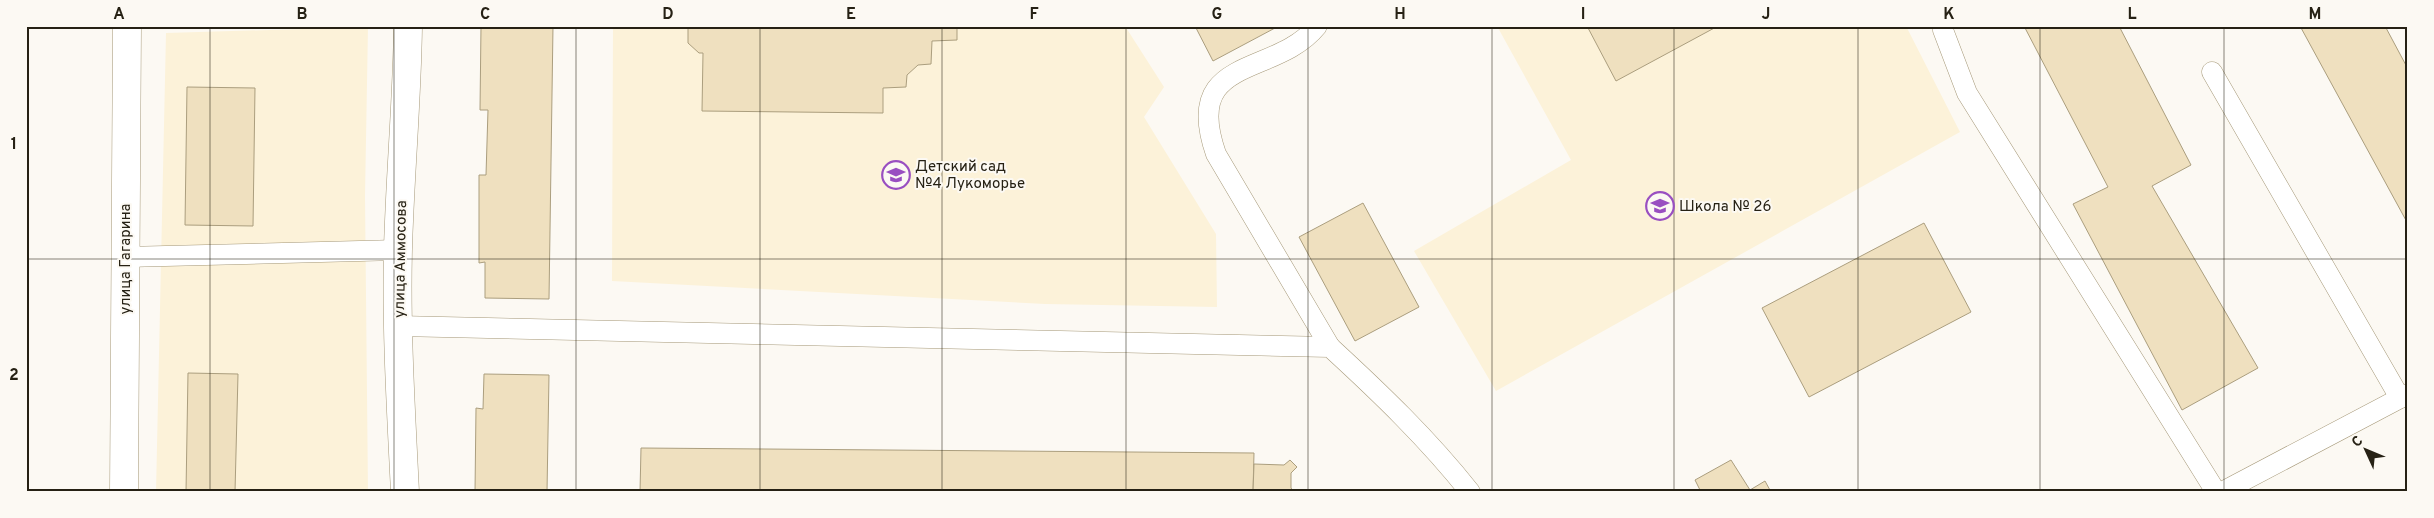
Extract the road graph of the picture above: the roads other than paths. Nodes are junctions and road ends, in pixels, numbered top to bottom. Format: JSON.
{"nodes":[{"id":1,"x":127,"y":26,"type":"edge"},
{"id":2,"x":408,"y":26,"type":"edge"},
{"id":3,"x":1317,"y":26,"type":"edge"},
{"id":4,"x":1943,"y":30,"type":"dead end"},
{"id":5,"x":2212,"y":72,"type":"dead end"},
{"id":6,"x":398,"y":250,"type":"junction"},
{"id":7,"x":125,"y":257,"type":"junction"},
{"id":8,"x":398,"y":326,"type":"junction"},
{"id":9,"x":1330,"y":347,"type":"junction"},
{"id":10,"x":2404,"y":396,"type":"edge"},
{"id":11,"x":124,"y":492,"type":"edge"},
{"id":12,"x":404,"y":492,"type":"edge"},
{"id":13,"x":1470,"y":492,"type":"edge"},
{"id":14,"x":2216,"y":492,"type":"edge"},
{"id":15,"x":2222,"y":492,"type":"edge"}],
"edges":[{"from":1,"to":7,"type":"street","name":"улица Гагарина"},
{"from":2,"to":6,"type":"street","name":"улица Аммосова"},
{"from":3,"to":9,"type":"lane"},
{"from":4,"to":14,"type":"lane"},
{"from":5,"to":10,"type":"lane"},
{"from":6,"to":7,"type":"lane"},
{"from":6,"to":8,"type":"street","name":"улица Аммосова"},
{"from":7,"to":11,"type":"street","name":"улица Гагарина"},
{"from":8,"to":9,"type":"lane"},
{"from":8,"to":12,"type":"street","name":"улица Аммосова"},
{"from":9,"to":13,"type":"lane"},
{"from":10,"to":15,"type":"lane"}]}
